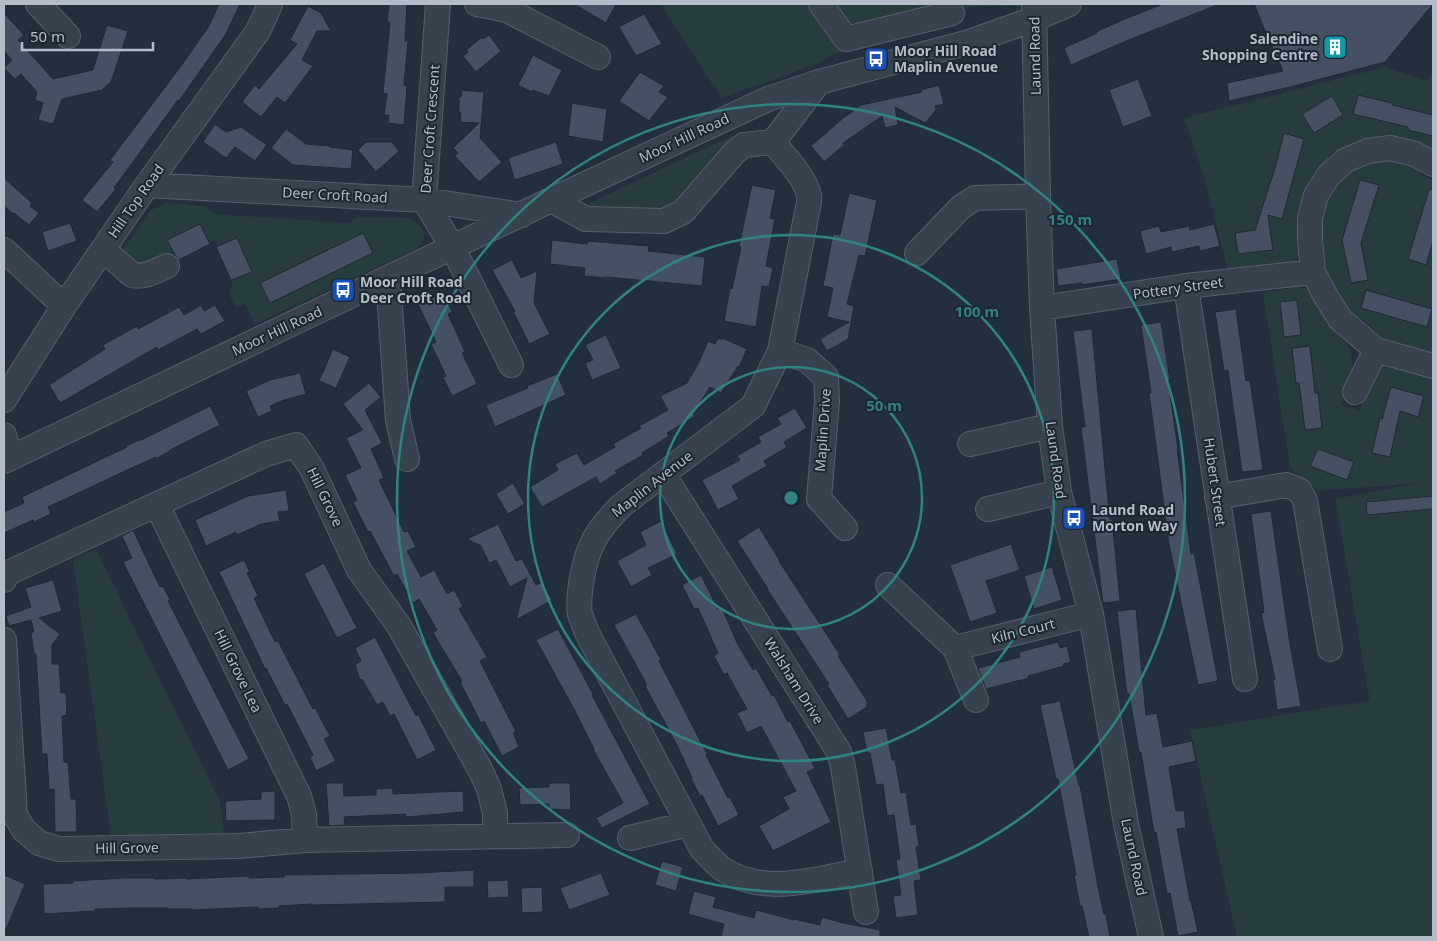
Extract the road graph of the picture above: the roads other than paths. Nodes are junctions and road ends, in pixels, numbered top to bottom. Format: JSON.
{"nodes":[{"id":1,"x":38,"y":4,"type":"edge"},
{"id":2,"x":270,"y":4,"type":"edge"},
{"id":3,"x":438,"y":4,"type":"edge"},
{"id":4,"x":477,"y":4,"type":"edge"},
{"id":5,"x":821,"y":4,"type":"edge"},
{"id":6,"x":1069,"y":4,"type":"edge"},
{"id":7,"x":950,"y":8,"type":"edge"},
{"id":8,"x":1034,"y":12,"type":"edge"},
{"id":9,"x":68,"y":36,"type":"dead end"},
{"id":10,"x":969,"y":42,"type":"junction"},
{"id":11,"x":598,"y":57,"type":"dead end"},
{"id":12,"x":819,"y":82,"type":"junction"},
{"id":13,"x":773,"y":142,"type":"junction"},
{"id":14,"x":1433,"y":164,"type":"edge"},
{"id":15,"x":147,"y":185,"type":"junction"},
{"id":16,"x":1038,"y":196,"type":"junction"},
{"id":17,"x":424,"y":200,"type":"junction"},
{"id":18,"x":551,"y":200,"type":"junction"},
{"id":19,"x":522,"y":215,"type":"junction"},
{"id":20,"x":453,"y":248,"type":"junction"},
{"id":21,"x":103,"y":249,"type":"junction"},
{"id":22,"x":4,"y":250,"type":"edge"},
{"id":23,"x":918,"y":253,"type":"dead end"},
{"id":24,"x":167,"y":266,"type":"dead end"},
{"id":25,"x":1313,"y":272,"type":"junction"},
{"id":26,"x":388,"y":278,"type":"junction"},
{"id":27,"x":1186,"y":286,"type":"junction"},
{"id":28,"x":64,"y":306,"type":"junction"},
{"id":29,"x":1042,"y":308,"type":"junction"},
{"id":30,"x":1376,"y":350,"type":"junction"},
{"id":31,"x":780,"y":351,"type":"junction"},
{"id":32,"x":512,"y":365,"type":"dead end"},
{"id":33,"x":1433,"y":366,"type":"edge"},
{"id":34,"x":1355,"y":392,"type":"dead end"},
{"id":35,"x":4,"y":400,"type":"edge"},
{"id":36,"x":1050,"y":426,"type":"junction"},
{"id":37,"x":4,"y":435,"type":"edge"},
{"id":38,"x":970,"y":444,"type":"dead end"},
{"id":39,"x":8,"y":459,"type":"edge"},
{"id":40,"x":407,"y":459,"type":"dead end"},
{"id":41,"x":663,"y":474,"type":"junction"},
{"id":42,"x":1060,"y":492,"type":"junction"},
{"id":43,"x":1217,"y":497,"type":"junction"},
{"id":44,"x":157,"y":505,"type":"junction"},
{"id":45,"x":988,"y":509,"type":"dead end"},
{"id":46,"x":844,"y":528,"type":"dead end"},
{"id":47,"x":4,"y":580,"type":"edge"},
{"id":48,"x":888,"y":585,"type":"dead end"},
{"id":49,"x":1092,"y":614,"type":"junction"},
{"id":50,"x":4,"y":640,"type":"edge"},
{"id":51,"x":955,"y":648,"type":"junction"},
{"id":52,"x":1330,"y":649,"type":"dead end"},
{"id":53,"x":5,"y":666,"type":"edge"},
{"id":54,"x":1245,"y":679,"type":"dead end"},
{"id":55,"x":6,"y":692,"type":"edge"},
{"id":56,"x":976,"y":700,"type":"dead end"},
{"id":57,"x":688,"y":824,"type":"junction"},
{"id":58,"x":567,"y":835,"type":"dead end"},
{"id":59,"x":495,"y":836,"type":"junction"},
{"id":60,"x":630,"y":838,"type":"dead end"},
{"id":61,"x":305,"y":840,"type":"junction"},
{"id":62,"x":860,"y":871,"type":"junction"},
{"id":63,"x":866,"y":912,"type":"dead end"},
{"id":64,"x":1151,"y":937,"type":"edge"}],
"edges":[{"from":1,"to":9,"type":"street"},
{"from":2,"to":15,"type":"street","name":"Hill Top Road"},
{"from":3,"to":17,"type":"street","name":"Deer Croft Crescent"},
{"from":4,"to":11,"type":"street"},
{"from":5,"to":7,"type":"street"},
{"from":6,"to":8,"type":"street","name":"Moor Hill Road"},
{"from":7,"to":10,"type":"street"},
{"from":8,"to":10,"type":"street","name":"Moor Hill Road"},
{"from":8,"to":16,"type":"street","name":"Laund Road"},
{"from":10,"to":12,"type":"street","name":"Moor Hill Road"},
{"from":12,"to":13,"type":"street"},
{"from":12,"to":18,"type":"street","name":"Moor Hill Road"},
{"from":13,"to":18,"type":"street"},
{"from":13,"to":31,"type":"street","name":"Maplin Avenue"},
{"from":14,"to":25,"type":"street"},
{"from":15,"to":17,"type":"street","name":"Deer Croft Road"},
{"from":15,"to":21,"type":"street","name":"Hill Top Road"},
{"from":16,"to":23,"type":"street"},
{"from":16,"to":29,"type":"street","name":"Laund Road"},
{"from":17,"to":19,"type":"street","name":"Deer Croft Road"},
{"from":17,"to":20,"type":"street","name":"Deer Croft Crescent"},
{"from":18,"to":19,"type":"street","name":"Moor Hill Road"},
{"from":19,"to":20,"type":"street","name":"Moor Hill Road"},
{"from":20,"to":26,"type":"street","name":"Moor Hill Road"},
{"from":20,"to":32,"type":"street","name":"Deer Croft Crescent"},
{"from":21,"to":24,"type":"street"},
{"from":21,"to":28,"type":"street","name":"Hill Top Road"},
{"from":22,"to":28,"type":"street"},
{"from":25,"to":27,"type":"street","name":"Pottery Street"},
{"from":25,"to":30,"type":"street"},
{"from":26,"to":39,"type":"street","name":"Moor Hill Road"},
{"from":26,"to":40,"type":"street"},
{"from":27,"to":29,"type":"street","name":"Pottery Street"},
{"from":27,"to":43,"type":"street","name":"Hubert Street"},
{"from":28,"to":35,"type":"street","name":"Hill Top Road"},
{"from":29,"to":36,"type":"street","name":"Laund Road"},
{"from":30,"to":33,"type":"street"},
{"from":30,"to":34,"type":"street"},
{"from":31,"to":41,"type":"street","name":"Maplin Avenue"},
{"from":31,"to":46,"type":"street","name":"Maplin Drive"},
{"from":36,"to":38,"type":"street"},
{"from":36,"to":42,"type":"street","name":"Laund Road"},
{"from":37,"to":39,"type":"street"},
{"from":41,"to":57,"type":"street","name":"Maplin Avenue"},
{"from":41,"to":62,"type":"street","name":"Walsham Drive"},
{"from":42,"to":45,"type":"street"},
{"from":42,"to":49,"type":"street","name":"Laund Road"},
{"from":43,"to":52,"type":"street"},
{"from":43,"to":54,"type":"street","name":"Hubert Street"},
{"from":44,"to":47,"type":"street","name":"Hill Grove"},
{"from":44,"to":59,"type":"street","name":"Hill Grove"},
{"from":44,"to":61,"type":"street","name":"Hill Grove Lea"},
{"from":48,"to":51,"type":"street"},
{"from":49,"to":51,"type":"street","name":"Kiln Court"},
{"from":49,"to":64,"type":"street","name":"Laund Road"},
{"from":50,"to":53,"type":"street","name":"Hill Grove"},
{"from":51,"to":56,"type":"street"},
{"from":53,"to":55,"type":"street","name":"Hill Grove"},
{"from":55,"to":61,"type":"street","name":"Hill Grove"},
{"from":57,"to":60,"type":"street"},
{"from":57,"to":62,"type":"street","name":"Maplin Avenue"},
{"from":58,"to":59,"type":"street","name":"Hill Grove"},
{"from":59,"to":61,"type":"street","name":"Hill Grove"},
{"from":62,"to":63,"type":"street","name":"Walsham Drive"}]}
